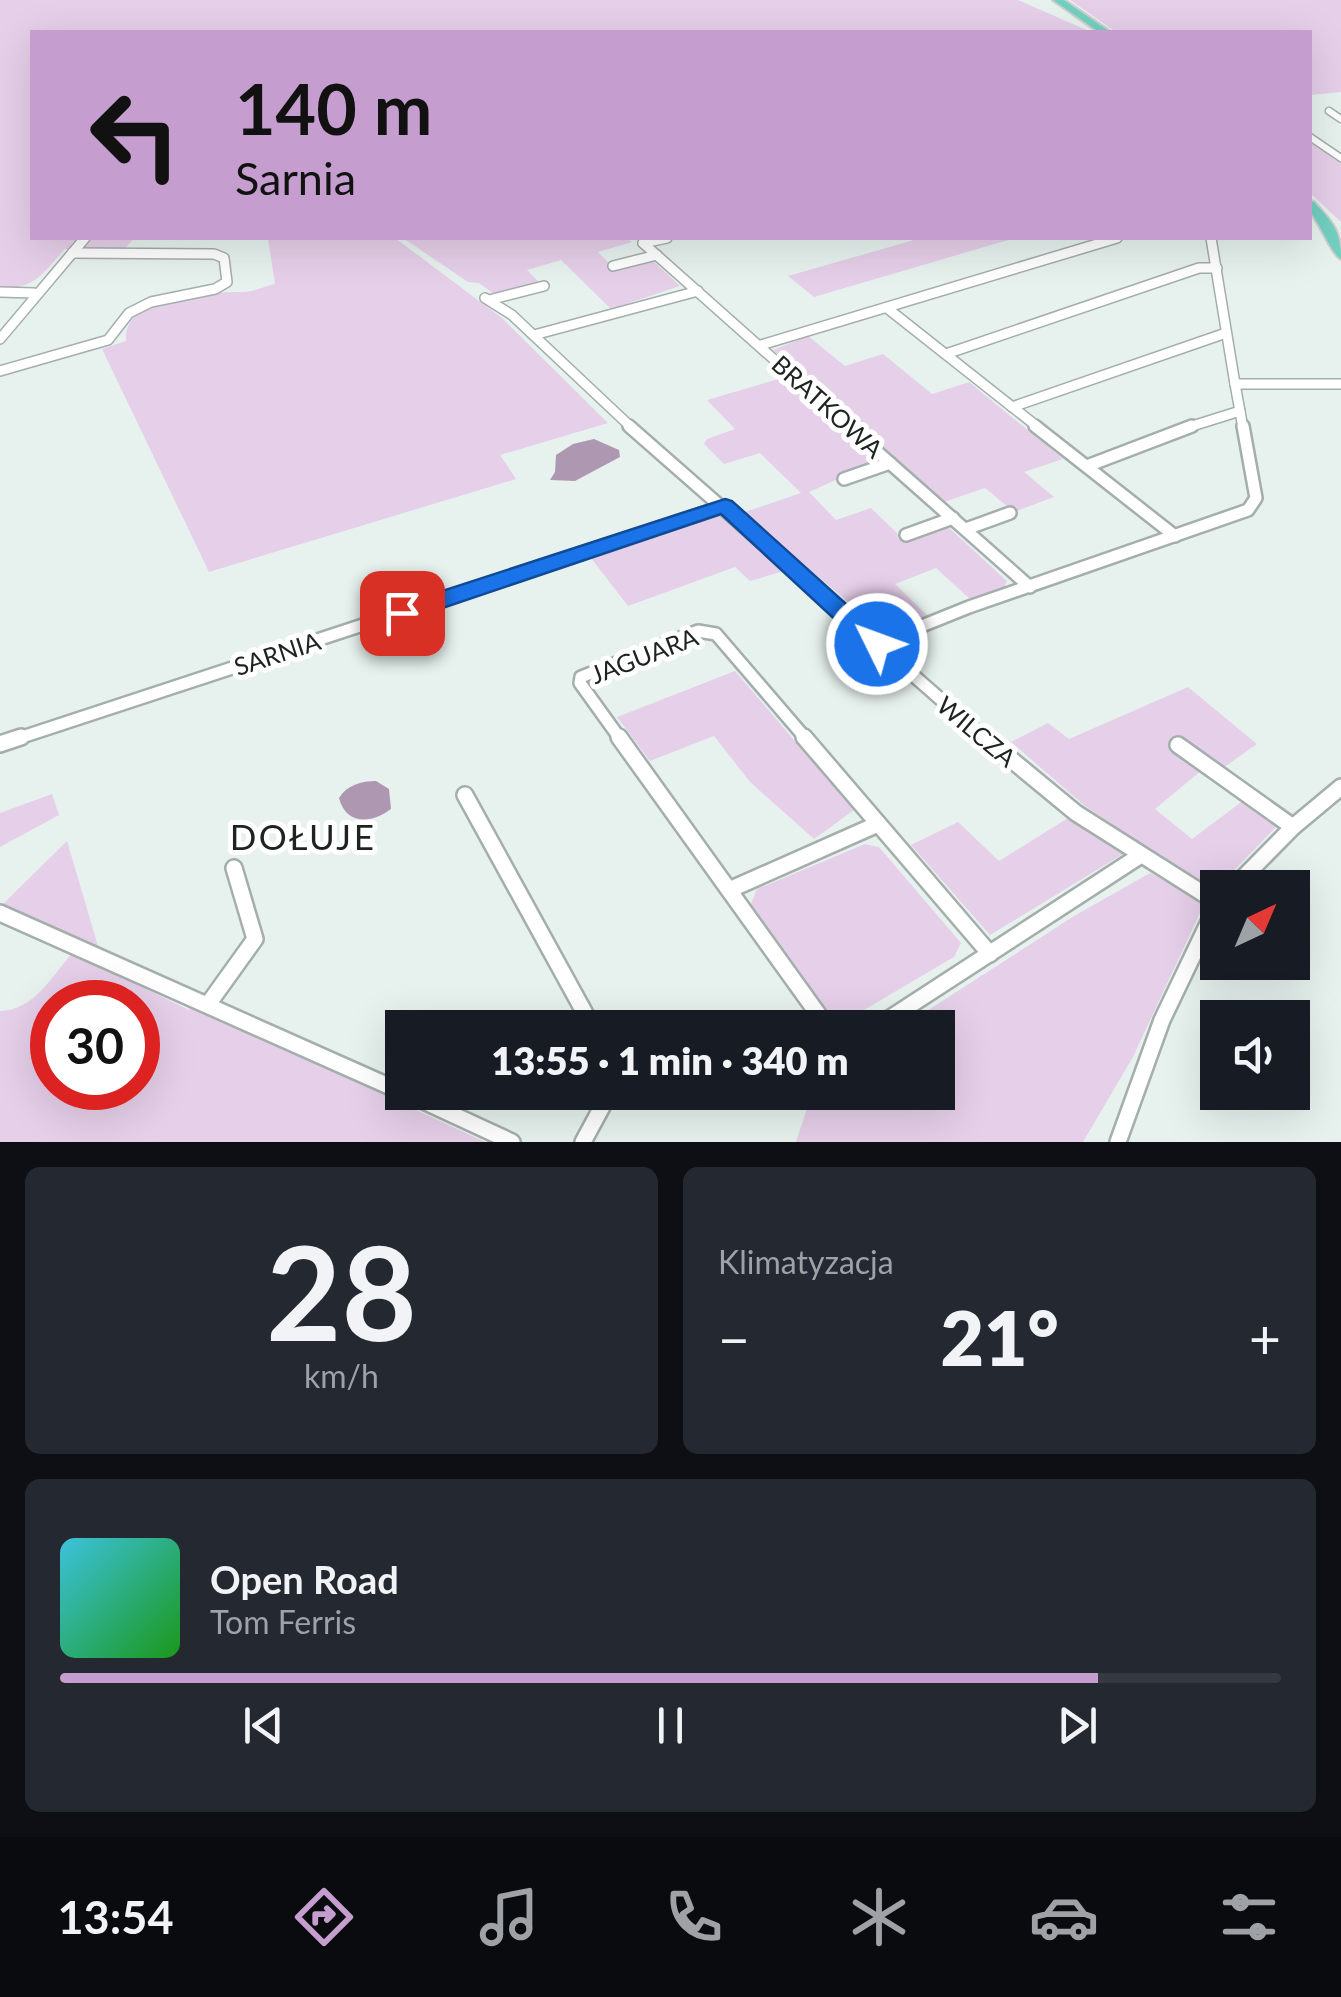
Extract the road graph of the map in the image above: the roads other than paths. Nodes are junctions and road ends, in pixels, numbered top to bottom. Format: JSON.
{"nodes":[{"id":1,"x":1058,"y":0,"type":"edge"},
{"id":2,"x":1102,"y":30,"type":"edge"},
{"id":3,"x":1329,"y":111,"type":"dead end"},
{"id":4,"x":1341,"y":119,"type":"edge"},
{"id":5,"x":1312,"y":139,"type":"edge"},
{"id":6,"x":1341,"y":158,"type":"edge"},
{"id":7,"x":1312,"y":207,"type":"edge"},
{"id":8,"x":83,"y":240,"type":"edge"},
{"id":9,"x":659,"y":240,"type":"edge"},
{"id":10,"x":1109,"y":240,"type":"edge"},
{"id":11,"x":1212,"y":240,"type":"edge"},
{"id":12,"x":72,"y":253,"type":"junction"},
{"id":13,"x":1341,"y":255,"type":"edge"},
{"id":14,"x":657,"y":256,"type":"junction"},
{"id":15,"x":613,"y":266,"type":"dead end"},
{"id":16,"x":1216,"y":268,"type":"junction"},
{"id":17,"x":544,"y":286,"type":"dead end"},
{"id":18,"x":698,"y":291,"type":"junction"},
{"id":19,"x":0,"y":292,"type":"edge"},
{"id":20,"x":34,"y":294,"type":"junction"},
{"id":21,"x":887,"y":308,"type":"junction"},
{"id":22,"x":1226,"y":334,"type":"junction"},
{"id":23,"x":534,"y":335,"type":"junction"},
{"id":24,"x":0,"y":339,"type":"edge"},
{"id":25,"x":761,"y":345,"type":"junction"},
{"id":26,"x":946,"y":354,"type":"junction"},
{"id":27,"x":0,"y":371,"type":"edge"},
{"id":28,"x":1235,"y":384,"type":"junction"},
{"id":29,"x":1341,"y":384,"type":"edge"},
{"id":30,"x":1012,"y":407,"type":"junction"},
{"id":31,"x":1240,"y":411,"type":"junction"},
{"id":32,"x":890,"y":463,"type":"junction"},
{"id":33,"x":1087,"y":466,"type":"junction"},
{"id":34,"x":844,"y":480,"type":"dead end"},
{"id":35,"x":725,"y":506,"type":"junction"},
{"id":36,"x":1010,"y":513,"type":"dead end"},
{"id":37,"x":952,"y":518,"type":"junction"},
{"id":38,"x":966,"y":529,"type":"junction"},
{"id":39,"x":906,"y":536,"type":"dead end"},
{"id":40,"x":1175,"y":536,"type":"junction"},
{"id":41,"x":1030,"y":587,"type":"junction"},
{"id":42,"x":877,"y":644,"type":"junction"},
{"id":43,"x":0,"y":744,"type":"edge"},
{"id":44,"x":1178,"y":744,"type":"dead end"},
{"id":45,"x":1341,"y":787,"type":"edge"},
{"id":46,"x":466,"y":795,"type":"dead end"},
{"id":47,"x":878,"y":824,"type":"junction"},
{"id":48,"x":1294,"y":827,"type":"junction"},
{"id":49,"x":1141,"y":855,"type":"junction"},
{"id":50,"x":234,"y":868,"type":"dead end"},
{"id":51,"x":1251,"y":870,"type":"edge"},
{"id":52,"x":729,"y":890,"type":"junction"},
{"id":53,"x":1200,"y":892,"type":"edge"},
{"id":54,"x":0,"y":912,"type":"edge"},
{"id":55,"x":1200,"y":937,"type":"edge"},
{"id":56,"x":990,"y":954,"type":"junction"},
{"id":57,"x":209,"y":1002,"type":"junction"},
{"id":58,"x":583,"y":1010,"type":"edge"},
{"id":59,"x":815,"y":1010,"type":"edge"},
{"id":60,"x":903,"y":1010,"type":"edge"},
{"id":61,"x":385,"y":1083,"type":"edge"},
{"id":62,"x":443,"y":1110,"type":"edge"},
{"id":63,"x":600,"y":1110,"type":"edge"},
{"id":64,"x":512,"y":1142,"type":"edge"},
{"id":65,"x":583,"y":1142,"type":"edge"},
{"id":66,"x":1118,"y":1142,"type":"edge"}],
"edges":[{"from":1,"to":2,"type":"main road"},
{"from":3,"to":4,"type":"street"},
{"from":5,"to":6,"type":"street"},
{"from":7,"to":13,"type":"main road"},
{"from":8,"to":12,"type":"street"},
{"from":9,"to":14,"type":"street"},
{"from":10,"to":21,"type":"street"},
{"from":11,"to":16,"type":"street"},
{"from":12,"to":20,"type":"street"},
{"from":12,"to":27,"type":"street"},
{"from":14,"to":15,"type":"street"},
{"from":14,"to":18,"type":"street","name":"BRATKOWA"},
{"from":16,"to":22,"type":"street"},
{"from":16,"to":26,"type":"street"},
{"from":17,"to":23,"type":"street","name":"WILCZA"},
{"from":18,"to":23,"type":"street"},
{"from":18,"to":25,"type":"street","name":"BRATKOWA"},
{"from":19,"to":20,"type":"street"},
{"from":20,"to":24,"type":"street"},
{"from":21,"to":25,"type":"street"},
{"from":21,"to":26,"type":"street"},
{"from":22,"to":28,"type":"street"},
{"from":22,"to":30,"type":"street"},
{"from":23,"to":35,"type":"street","name":"WILCZA"},
{"from":25,"to":32,"type":"street","name":"BRATKOWA"},
{"from":26,"to":30,"type":"street"},
{"from":28,"to":29,"type":"street"},
{"from":28,"to":31,"type":"street"},
{"from":30,"to":33,"type":"street"},
{"from":31,"to":33,"type":"street"},
{"from":31,"to":40,"type":"street"},
{"from":32,"to":34,"type":"street"},
{"from":32,"to":37,"type":"street","name":"BRATKOWA"},
{"from":33,"to":40,"type":"street"},
{"from":35,"to":42,"type":"street","name":"WILCZA"},
{"from":35,"to":43,"type":"street","name":"SARNIA"},
{"from":36,"to":38,"type":"street"},
{"from":37,"to":38,"type":"street","name":"BRATKOWA"},
{"from":37,"to":39,"type":"street"},
{"from":38,"to":41,"type":"street","name":"BRATKOWA"},
{"from":40,"to":41,"type":"street"},
{"from":41,"to":42,"type":"street"},
{"from":42,"to":49,"type":"street","name":"WILCZA"},
{"from":44,"to":48,"type":"street"},
{"from":45,"to":48,"type":"street"},
{"from":46,"to":58,"type":"street"},
{"from":47,"to":52,"type":"street"},
{"from":47,"to":52,"type":"street","name":"JAGUARA"},
{"from":47,"to":56,"type":"street","name":"JAGUARA"},
{"from":48,"to":51,"type":"street"},
{"from":49,"to":53,"type":"street","name":"WILCZA"},
{"from":49,"to":56,"type":"street"},
{"from":50,"to":57,"type":"street"},
{"from":52,"to":59,"type":"street","name":"JAGUARA"},
{"from":54,"to":57,"type":"street"},
{"from":55,"to":66,"type":"street"},
{"from":56,"to":60,"type":"street"},
{"from":57,"to":61,"type":"street"},
{"from":62,"to":64,"type":"street"},
{"from":63,"to":65,"type":"street"}]}
